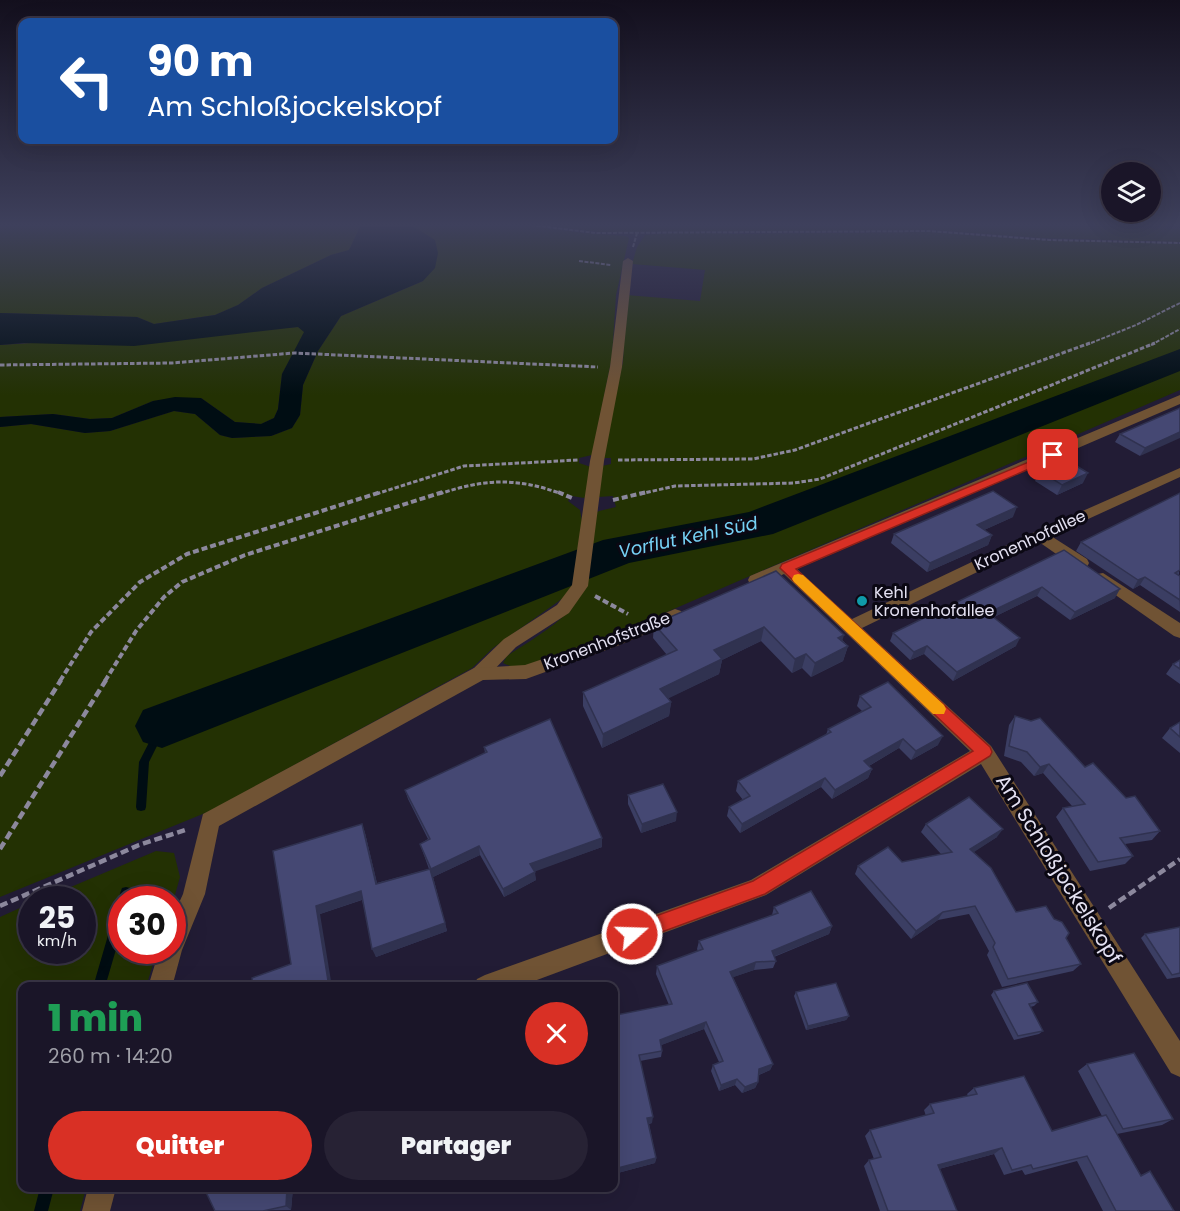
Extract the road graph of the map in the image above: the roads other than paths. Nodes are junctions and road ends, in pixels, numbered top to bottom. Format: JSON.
{"nodes":[{"id":1,"x":625,"y":282,"type":"edge"},
{"id":2,"x":1180,"y":399,"type":"edge"},
{"id":3,"x":1180,"y":472,"type":"edge"},
{"id":4,"x":1040,"y":535,"type":"junction"},
{"id":5,"x":787,"y":568,"type":"junction"},
{"id":6,"x":744,"y":586,"type":"edge"},
{"id":7,"x":690,"y":609,"type":"edge"},
{"id":8,"x":849,"y":627,"type":"junction"},
{"id":9,"x":1180,"y":632,"type":"edge"},
{"id":10,"x":480,"y":673,"type":"junction"},
{"id":11,"x":984,"y":752,"type":"junction"},
{"id":12,"x":186,"y":913,"type":"edge"},
{"id":13,"x":167,"y":964,"type":"edge"},
{"id":14,"x":162,"y":982,"type":"edge"},
{"id":15,"x":499,"y":982,"type":"edge"},
{"id":16,"x":1180,"y":1064,"type":"edge"},
{"id":17,"x":101,"y":1192,"type":"edge"},
{"id":18,"x":96,"y":1211,"type":"edge"}],
"edges":[{"from":1,"to":10,"type":"street"},
{"from":2,"to":5,"type":"street"},
{"from":3,"to":4,"type":"street","name":"Kronenhofallee"},
{"from":4,"to":8,"type":"street","name":"Kronenhofallee"},
{"from":4,"to":9,"type":"street"},
{"from":5,"to":6,"type":"street"},
{"from":5,"to":8,"type":"street","name":"Am Schloßjockelskopf"},
{"from":7,"to":10,"type":"street","name":"Kronenhofstraße"},
{"from":8,"to":11,"type":"street","name":"Am Schloßjockelskopf"},
{"from":10,"to":12,"type":"street","name":"Kronenhofstraße"},
{"from":11,"to":15,"type":"street"},
{"from":11,"to":16,"type":"street","name":"Am Schloßjockelskopf"},
{"from":13,"to":14,"type":"street"},
{"from":17,"to":18,"type":"street"}]}
